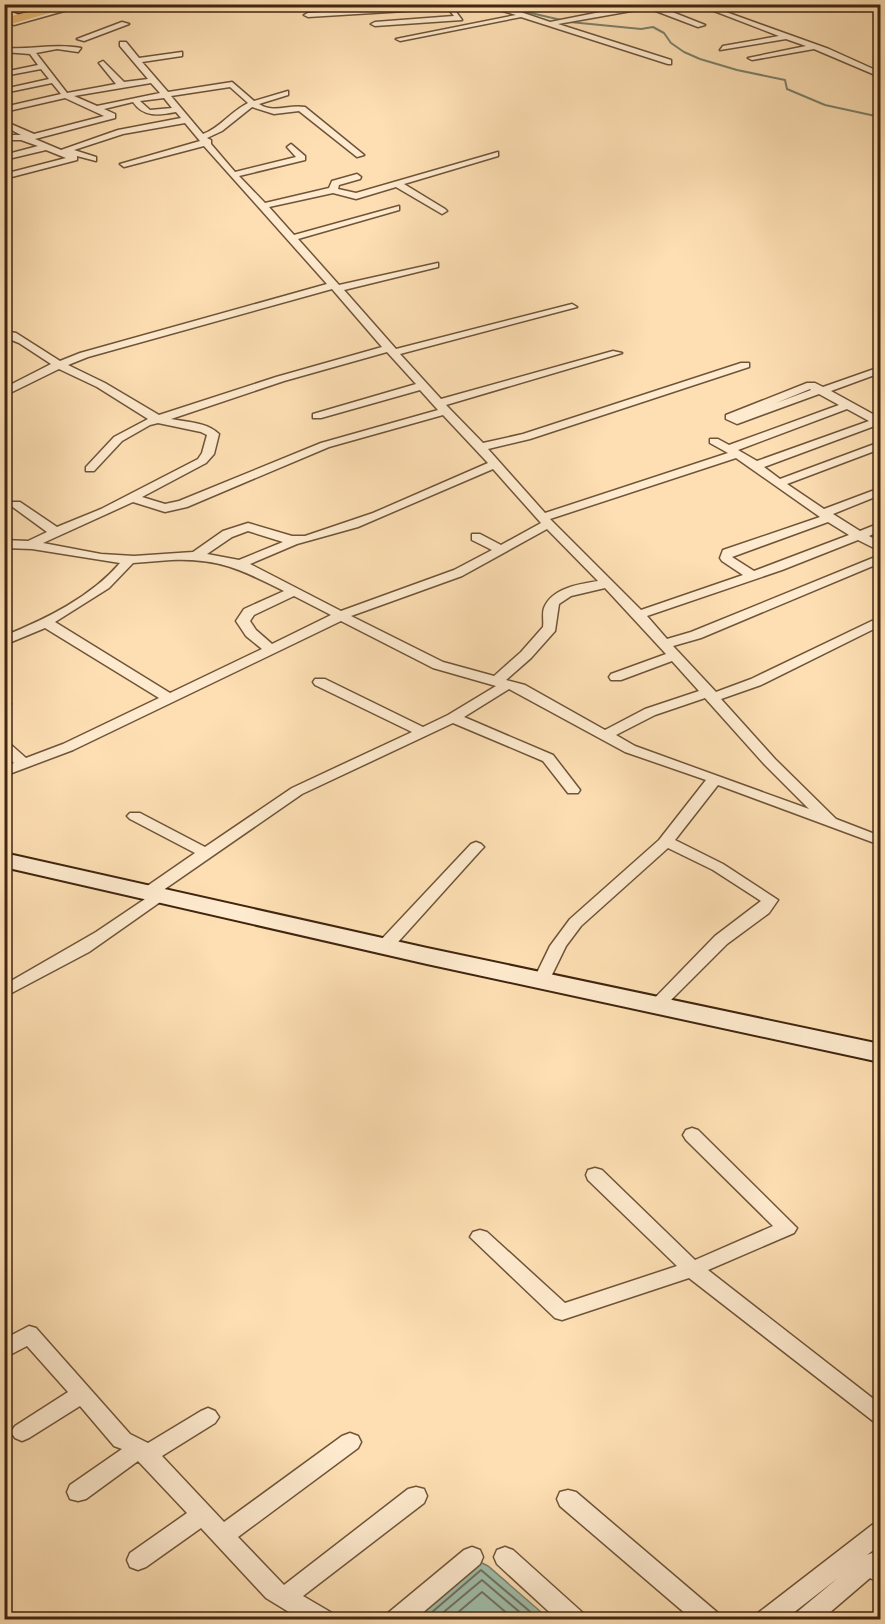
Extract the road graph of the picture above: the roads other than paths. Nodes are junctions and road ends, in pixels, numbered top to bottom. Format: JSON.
{"nodes":[{"id":1,"x":66,"y":4,"type":"edge"},
{"id":2,"x":75,"y":4,"type":"edge"},
{"id":3,"x":86,"y":4,"type":"edge"},
{"id":4,"x":596,"y":4,"type":"edge"},
{"id":5,"x":699,"y":4,"type":"edge"},
{"id":6,"x":741,"y":4,"type":"edge"},
{"id":7,"x":480,"y":5,"type":"edge"},
{"id":8,"x":646,"y":5,"type":"edge"},
{"id":9,"x":413,"y":7,"type":"edge"},
{"id":10,"x":451,"y":7,"type":"junction"},
{"id":11,"x":488,"y":7,"type":"edge"},
{"id":12,"x":360,"y":8,"type":"edge"},
{"id":13,"x":4,"y":11,"type":"edge"},
{"id":14,"x":380,"y":11,"type":"junction"},
{"id":15,"x":613,"y":12,"type":"junction"},
{"id":16,"x":719,"y":12,"type":"junction"},
{"id":17,"x":308,"y":15,"type":"dead end"},
{"id":18,"x":17,"y":16,"type":"junction"},
{"id":19,"x":521,"y":17,"type":"junction"},
{"id":20,"x":422,"y":21,"type":"junction"},
{"id":21,"x":4,"y":22,"type":"edge"},
{"id":22,"x":387,"y":23,"type":"junction"},
{"id":23,"x":125,"y":24,"type":"dead end"},
{"id":24,"x":375,"y":24,"type":"dead end"},
{"id":25,"x":545,"y":24,"type":"junction"},
{"id":26,"x":701,"y":25,"type":"dead end"},
{"id":27,"x":440,"y":31,"type":"junction"},
{"id":28,"x":788,"y":37,"type":"junction"},
{"id":29,"x":81,"y":39,"type":"dead end"},
{"id":30,"x":400,"y":39,"type":"dead end"},
{"id":31,"x":123,"y":44,"type":"dead end"},
{"id":32,"x":814,"y":47,"type":"junction"},
{"id":33,"x":723,"y":48,"type":"dead end"},
{"id":34,"x":4,"y":50,"type":"edge"},
{"id":35,"x":78,"y":50,"type":"dead end"},
{"id":36,"x":28,"y":52,"type":"junction"},
{"id":37,"x":179,"y":54,"type":"dead end"},
{"id":38,"x":752,"y":58,"type":"dead end"},
{"id":39,"x":137,"y":61,"type":"junction"},
{"id":40,"x":668,"y":62,"type":"dead end"},
{"id":41,"x":102,"y":63,"type":"dead end"},
{"id":42,"x":42,"y":66,"type":"junction"},
{"id":43,"x":4,"y":74,"type":"edge"},
{"id":44,"x":880,"y":75,"type":"edge"},
{"id":45,"x":53,"y":80,"type":"junction"},
{"id":46,"x":154,"y":80,"type":"junction"},
{"id":47,"x":121,"y":84,"type":"junction"},
{"id":48,"x":4,"y":91,"type":"edge"},
{"id":49,"x":285,"y":93,"type":"dead end"},
{"id":50,"x":65,"y":95,"type":"junction"},
{"id":51,"x":165,"y":95,"type":"junction"},
{"id":52,"x":135,"y":100,"type":"junction"},
{"id":53,"x":251,"y":104,"type":"junction"},
{"id":54,"x":95,"y":109,"type":"junction"},
{"id":55,"x":178,"y":109,"type":"junction"},
{"id":56,"x":4,"y":110,"type":"edge"},
{"id":57,"x":186,"y":120,"type":"junction"},
{"id":58,"x":4,"y":123,"type":"edge"},
{"id":59,"x":33,"y":137,"type":"junction"},
{"id":60,"x":4,"y":138,"type":"edge"},
{"id":61,"x":205,"y":140,"type":"junction"},
{"id":62,"x":46,"y":147,"type":"junction"},
{"id":63,"x":291,"y":147,"type":"dead end"},
{"id":64,"x":65,"y":150,"type":"junction"},
{"id":65,"x":495,"y":154,"type":"dead end"},
{"id":66,"x":360,"y":155,"type":"dead end"},
{"id":67,"x":4,"y":158,"type":"edge"},
{"id":68,"x":93,"y":159,"type":"dead end"},
{"id":69,"x":124,"y":164,"type":"dead end"},
{"id":70,"x":233,"y":175,"type":"junction"},
{"id":71,"x":4,"y":177,"type":"edge"},
{"id":72,"x":357,"y":177,"type":"dead end"},
{"id":73,"x":398,"y":184,"type":"junction"},
{"id":74,"x":333,"y":190,"type":"junction"},
{"id":75,"x":262,"y":206,"type":"junction"},
{"id":76,"x":396,"y":208,"type":"dead end"},
{"id":77,"x":442,"y":211,"type":"dead end"},
{"id":78,"x":292,"y":238,"type":"junction"},
{"id":79,"x":435,"y":265,"type":"dead end"},
{"id":80,"x":336,"y":287,"type":"junction"},
{"id":81,"x":572,"y":307,"type":"dead end"},
{"id":82,"x":4,"y":334,"type":"edge"},
{"id":83,"x":391,"y":350,"type":"junction"},
{"id":84,"x":617,"y":353,"type":"dead end"},
{"id":85,"x":58,"y":364,"type":"junction"},
{"id":86,"x":745,"y":365,"type":"dead end"},
{"id":87,"x":880,"y":370,"type":"edge"},
{"id":88,"x":421,"y":386,"type":"junction"},
{"id":89,"x":821,"y":391,"type":"junction"},
{"id":90,"x":4,"y":393,"type":"edge"},
{"id":91,"x":848,"y":405,"type":"junction"},
{"id":92,"x":442,"y":407,"type":"junction"},
{"id":93,"x":317,"y":416,"type":"dead end"},
{"id":94,"x":157,"y":419,"type":"junction"},
{"id":95,"x":714,"y":441,"type":"dead end"},
{"id":96,"x":880,"y":445,"type":"edge"},
{"id":97,"x":481,"y":447,"type":"junction"},
{"id":98,"x":733,"y":452,"type":"junction"},
{"id":99,"x":495,"y":464,"type":"junction"},
{"id":100,"x":758,"y":465,"type":"junction"},
{"id":101,"x":90,"y":469,"type":"dead end"},
{"id":102,"x":779,"y":483,"type":"junction"},
{"id":103,"x":880,"y":491,"type":"edge"},
{"id":104,"x":132,"y":498,"type":"junction"},
{"id":105,"x":16,"y":505,"type":"dead end"},
{"id":106,"x":827,"y":515,"type":"junction"},
{"id":107,"x":546,"y":521,"type":"junction"},
{"id":108,"x":880,"y":527,"type":"edge"},
{"id":109,"x":56,"y":532,"type":"junction"},
{"id":110,"x":859,"y":535,"type":"junction"},
{"id":111,"x":476,"y":537,"type":"dead end"},
{"id":112,"x":295,"y":541,"type":"junction"},
{"id":113,"x":4,"y":544,"type":"edge"},
{"id":114,"x":30,"y":545,"type":"junction"},
{"id":115,"x":880,"y":547,"type":"edge"},
{"id":116,"x":502,"y":550,"type":"junction"},
{"id":117,"x":196,"y":556,"type":"junction"},
{"id":118,"x":880,"y":559,"type":"edge"},
{"id":119,"x":129,"y":560,"type":"junction"},
{"id":120,"x":240,"y":564,"type":"junction"},
{"id":121,"x":751,"y":575,"type":"junction"},
{"id":122,"x":609,"y":583,"type":"junction"},
{"id":123,"x":293,"y":592,"type":"junction"},
{"id":124,"x":341,"y":615,"type":"junction"},
{"id":125,"x":638,"y":615,"type":"junction"},
{"id":126,"x":880,"y":621,"type":"edge"},
{"id":127,"x":47,"y":623,"type":"junction"},
{"id":128,"x":4,"y":641,"type":"edge"},
{"id":129,"x":270,"y":649,"type":"junction"},
{"id":130,"x":670,"y":649,"type":"junction"},
{"id":131,"x":616,"y":677,"type":"dead end"},
{"id":132,"x":320,"y":682,"type":"dead end"},
{"id":133,"x":502,"y":682,"type":"junction"},
{"id":134,"x":712,"y":695,"type":"junction"},
{"id":135,"x":167,"y":697,"type":"junction"},
{"id":136,"x":453,"y":718,"type":"junction"},
{"id":137,"x":423,"y":732,"type":"junction"},
{"id":138,"x":604,"y":736,"type":"junction"},
{"id":139,"x":4,"y":746,"type":"edge"},
{"id":140,"x":24,"y":764,"type":"junction"},
{"id":141,"x":4,"y":772,"type":"edge"},
{"id":142,"x":716,"y":779,"type":"junction"},
{"id":143,"x":573,"y":790,"type":"dead end"},
{"id":144,"x":135,"y":816,"type":"dead end"},
{"id":145,"x":832,"y":823,"type":"junction"},
{"id":146,"x":666,"y":841,"type":"junction"},
{"id":147,"x":880,"y":841,"type":"edge"},
{"id":148,"x":476,"y":847,"type":"dead end"},
{"id":149,"x":206,"y":853,"type":"junction"},
{"id":150,"x":4,"y":860,"type":"edge"},
{"id":151,"x":151,"y":895,"type":"junction"},
{"id":152,"x":384,"y":947,"type":"junction"},
{"id":153,"x":541,"y":981,"type":"junction"},
{"id":154,"x":4,"y":992,"type":"edge"},
{"id":155,"x":656,"y":1005,"type":"junction"},
{"id":156,"x":880,"y":1053,"type":"edge"},
{"id":157,"x":692,"y":1135,"type":"dead end"},
{"id":158,"x":595,"y":1175,"type":"dead end"},
{"id":159,"x":480,"y":1237,"type":"dead end"},
{"id":160,"x":692,"y":1269,"type":"junction"},
{"id":161,"x":4,"y":1350,"type":"edge"},
{"id":162,"x":82,"y":1394,"type":"junction"},
{"id":163,"x":880,"y":1415,"type":"edge"},
{"id":164,"x":208,"y":1417,"type":"dead end"},
{"id":165,"x":22,"y":1432,"type":"dead end"},
{"id":166,"x":350,"y":1442,"type":"dead end"},
{"id":167,"x":143,"y":1452,"type":"junction"},
{"id":168,"x":78,"y":1492,"type":"dead end"},
{"id":169,"x":416,"y":1496,"type":"dead end"},
{"id":170,"x":568,"y":1498,"type":"dead end"},
{"id":171,"x":202,"y":1515,"type":"junction"},
{"id":172,"x":222,"y":1536,"type":"junction"},
{"id":173,"x":874,"y":1553,"type":"edge"},
{"id":174,"x":472,"y":1557,"type":"dead end"},
{"id":175,"x":505,"y":1557,"type":"dead end"},
{"id":176,"x":138,"y":1560,"type":"dead end"},
{"id":177,"x":285,"y":1597,"type":"junction"},
{"id":178,"x":401,"y":1618,"type":"edge"},
{"id":179,"x":324,"y":1620,"type":"edge"},
{"id":180,"x":575,"y":1620,"type":"edge"},
{"id":181,"x":710,"y":1620,"type":"edge"},
{"id":182,"x":766,"y":1620,"type":"edge"},
{"id":183,"x":804,"y":1620,"type":"edge"}],
"edges":[{"from":1,"to":18,"type":"street"},
{"from":2,"to":21,"type":"main road"},
{"from":3,"to":21,"type":"street"},
{"from":4,"to":15,"type":"street"},
{"from":5,"to":16,"type":"street"},
{"from":6,"to":16,"type":"street"},
{"from":7,"to":10,"type":"street"},
{"from":7,"to":11,"type":"street"},
{"from":8,"to":15,"type":"street"},
{"from":8,"to":26,"type":"street"},
{"from":9,"to":10,"type":"street"},
{"from":9,"to":14,"type":"street"},
{"from":9,"to":20,"type":"street"},
{"from":10,"to":20,"type":"street"},
{"from":11,"to":19,"type":"street"},
{"from":12,"to":14,"type":"street"},
{"from":12,"to":17,"type":"street"},
{"from":13,"to":18,"type":"street"},
{"from":14,"to":22,"type":"street"},
{"from":15,"to":25,"type":"street"},
{"from":16,"to":28,"type":"street"},
{"from":18,"to":21,"type":"street"},
{"from":19,"to":25,"type":"street"},
{"from":19,"to":27,"type":"street"},
{"from":20,"to":22,"type":"street"},
{"from":20,"to":27,"type":"street"},
{"from":22,"to":24,"type":"street"},
{"from":23,"to":29,"type":"street"},
{"from":25,"to":40,"type":"street"},
{"from":27,"to":30,"type":"street"},
{"from":28,"to":32,"type":"street"},
{"from":28,"to":33,"type":"street"},
{"from":31,"to":39,"type":"street"},
{"from":32,"to":38,"type":"street"},
{"from":32,"to":44,"type":"street"},
{"from":34,"to":36,"type":"street"},
{"from":35,"to":36,"type":"street"},
{"from":36,"to":42,"type":"street"},
{"from":37,"to":39,"type":"street"},
{"from":39,"to":46,"type":"street"},
{"from":41,"to":47,"type":"street"},
{"from":42,"to":43,"type":"street"},
{"from":42,"to":45,"type":"street"},
{"from":45,"to":48,"type":"street"},
{"from":45,"to":50,"type":"street"},
{"from":46,"to":47,"type":"street"},
{"from":46,"to":51,"type":"street"},
{"from":47,"to":50,"type":"street"},
{"from":49,"to":53,"type":"street"},
{"from":50,"to":54,"type":"street"},
{"from":50,"to":56,"type":"street"},
{"from":51,"to":52,"type":"street"},
{"from":51,"to":53,"type":"street"},
{"from":51,"to":55,"type":"street"},
{"from":52,"to":54,"type":"street"},
{"from":52,"to":55,"type":"street"},
{"from":53,"to":61,"type":"street"},
{"from":53,"to":66,"type":"street"},
{"from":54,"to":59,"type":"street"},
{"from":55,"to":57,"type":"street"},
{"from":57,"to":61,"type":"street"},
{"from":57,"to":64,"type":"street"},
{"from":58,"to":59,"type":"street"},
{"from":59,"to":64,"type":"street"},
{"from":60,"to":62,"type":"street"},
{"from":61,"to":69,"type":"street"},
{"from":61,"to":70,"type":"street"},
{"from":62,"to":67,"type":"street"},
{"from":62,"to":71,"type":"street"},
{"from":63,"to":70,"type":"street"},
{"from":64,"to":68,"type":"street"},
{"from":65,"to":73,"type":"street"},
{"from":70,"to":75,"type":"street"},
{"from":72,"to":74,"type":"street"},
{"from":73,"to":74,"type":"street"},
{"from":73,"to":77,"type":"street"},
{"from":74,"to":75,"type":"street"},
{"from":75,"to":78,"type":"street"},
{"from":76,"to":78,"type":"street"},
{"from":78,"to":80,"type":"street"},
{"from":79,"to":80,"type":"street"},
{"from":80,"to":83,"type":"street"},
{"from":80,"to":85,"type":"street"},
{"from":81,"to":83,"type":"street"},
{"from":82,"to":85,"type":"street"},
{"from":83,"to":88,"type":"street"},
{"from":83,"to":94,"type":"street"},
{"from":84,"to":92,"type":"street"},
{"from":85,"to":90,"type":"street"},
{"from":85,"to":94,"type":"street"},
{"from":86,"to":97,"type":"street"},
{"from":87,"to":89,"type":"street"},
{"from":88,"to":92,"type":"street"},
{"from":88,"to":93,"type":"street"},
{"from":89,"to":89,"type":"street"},
{"from":89,"to":91,"type":"street"},
{"from":91,"to":98,"type":"street"},
{"from":91,"to":100,"type":"street"},
{"from":92,"to":97,"type":"street"},
{"from":92,"to":104,"type":"street"},
{"from":94,"to":101,"type":"street"},
{"from":94,"to":104,"type":"street"},
{"from":95,"to":98,"type":"street"},
{"from":96,"to":102,"type":"street"},
{"from":97,"to":99,"type":"street"},
{"from":98,"to":100,"type":"street"},
{"from":98,"to":107,"type":"street"},
{"from":99,"to":107,"type":"street"},
{"from":99,"to":112,"type":"street"},
{"from":100,"to":102,"type":"street"},
{"from":102,"to":106,"type":"street"},
{"from":103,"to":106,"type":"street"},
{"from":104,"to":109,"type":"street"},
{"from":105,"to":109,"type":"street"},
{"from":106,"to":110,"type":"street"},
{"from":106,"to":121,"type":"street"},
{"from":107,"to":116,"type":"street"},
{"from":107,"to":122,"type":"street"},
{"from":108,"to":110,"type":"street"},
{"from":109,"to":114,"type":"street"},
{"from":110,"to":115,"type":"street"},
{"from":110,"to":121,"type":"street"},
{"from":111,"to":116,"type":"street"},
{"from":112,"to":117,"type":"street"},
{"from":112,"to":120,"type":"street"},
{"from":113,"to":114,"type":"street"},
{"from":114,"to":119,"type":"street"},
{"from":116,"to":124,"type":"street"},
{"from":117,"to":119,"type":"street"},
{"from":117,"to":120,"type":"street"},
{"from":118,"to":130,"type":"street"},
{"from":119,"to":127,"type":"street"},
{"from":120,"to":123,"type":"street"},
{"from":121,"to":125,"type":"street"},
{"from":122,"to":125,"type":"street"},
{"from":122,"to":133,"type":"street"},
{"from":123,"to":124,"type":"street"},
{"from":123,"to":129,"type":"street"},
{"from":124,"to":129,"type":"street"},
{"from":124,"to":133,"type":"street"},
{"from":125,"to":130,"type":"street"},
{"from":126,"to":134,"type":"street"},
{"from":127,"to":128,"type":"street"},
{"from":127,"to":135,"type":"street"},
{"from":129,"to":135,"type":"street"},
{"from":130,"to":131,"type":"street"},
{"from":130,"to":134,"type":"street"},
{"from":132,"to":137,"type":"street"},
{"from":133,"to":136,"type":"street"},
{"from":133,"to":138,"type":"street"},
{"from":134,"to":138,"type":"street"},
{"from":134,"to":145,"type":"street"},
{"from":135,"to":140,"type":"street"},
{"from":136,"to":137,"type":"street"},
{"from":136,"to":143,"type":"street"},
{"from":137,"to":149,"type":"street"},
{"from":138,"to":142,"type":"street"},
{"from":139,"to":140,"type":"street"},
{"from":140,"to":141,"type":"street"},
{"from":142,"to":145,"type":"street"},
{"from":142,"to":146,"type":"street"},
{"from":144,"to":149,"type":"street"},
{"from":145,"to":147,"type":"street"},
{"from":146,"to":153,"type":"street"},
{"from":146,"to":155,"type":"street"},
{"from":148,"to":152,"type":"street"},
{"from":149,"to":151,"type":"street"},
{"from":150,"to":151,"type":"main road"},
{"from":151,"to":152,"type":"main road"},
{"from":151,"to":154,"type":"street"},
{"from":152,"to":153,"type":"main road"},
{"from":153,"to":155,"type":"main road"},
{"from":155,"to":156,"type":"main road"},
{"from":157,"to":160,"type":"street"},
{"from":158,"to":160,"type":"street"},
{"from":159,"to":160,"type":"street"},
{"from":160,"to":163,"type":"street"},
{"from":161,"to":162,"type":"street"},
{"from":162,"to":165,"type":"street"},
{"from":162,"to":167,"type":"street"},
{"from":164,"to":167,"type":"street"},
{"from":166,"to":172,"type":"street"},
{"from":167,"to":168,"type":"street"},
{"from":167,"to":171,"type":"street"},
{"from":169,"to":177,"type":"street"},
{"from":170,"to":181,"type":"street"},
{"from":171,"to":172,"type":"street"},
{"from":171,"to":176,"type":"street"},
{"from":172,"to":177,"type":"street"},
{"from":173,"to":182,"type":"street"},
{"from":173,"to":183,"type":"street"},
{"from":174,"to":178,"type":"street"},
{"from":175,"to":180,"type":"street"},
{"from":177,"to":179,"type":"street"}]}
